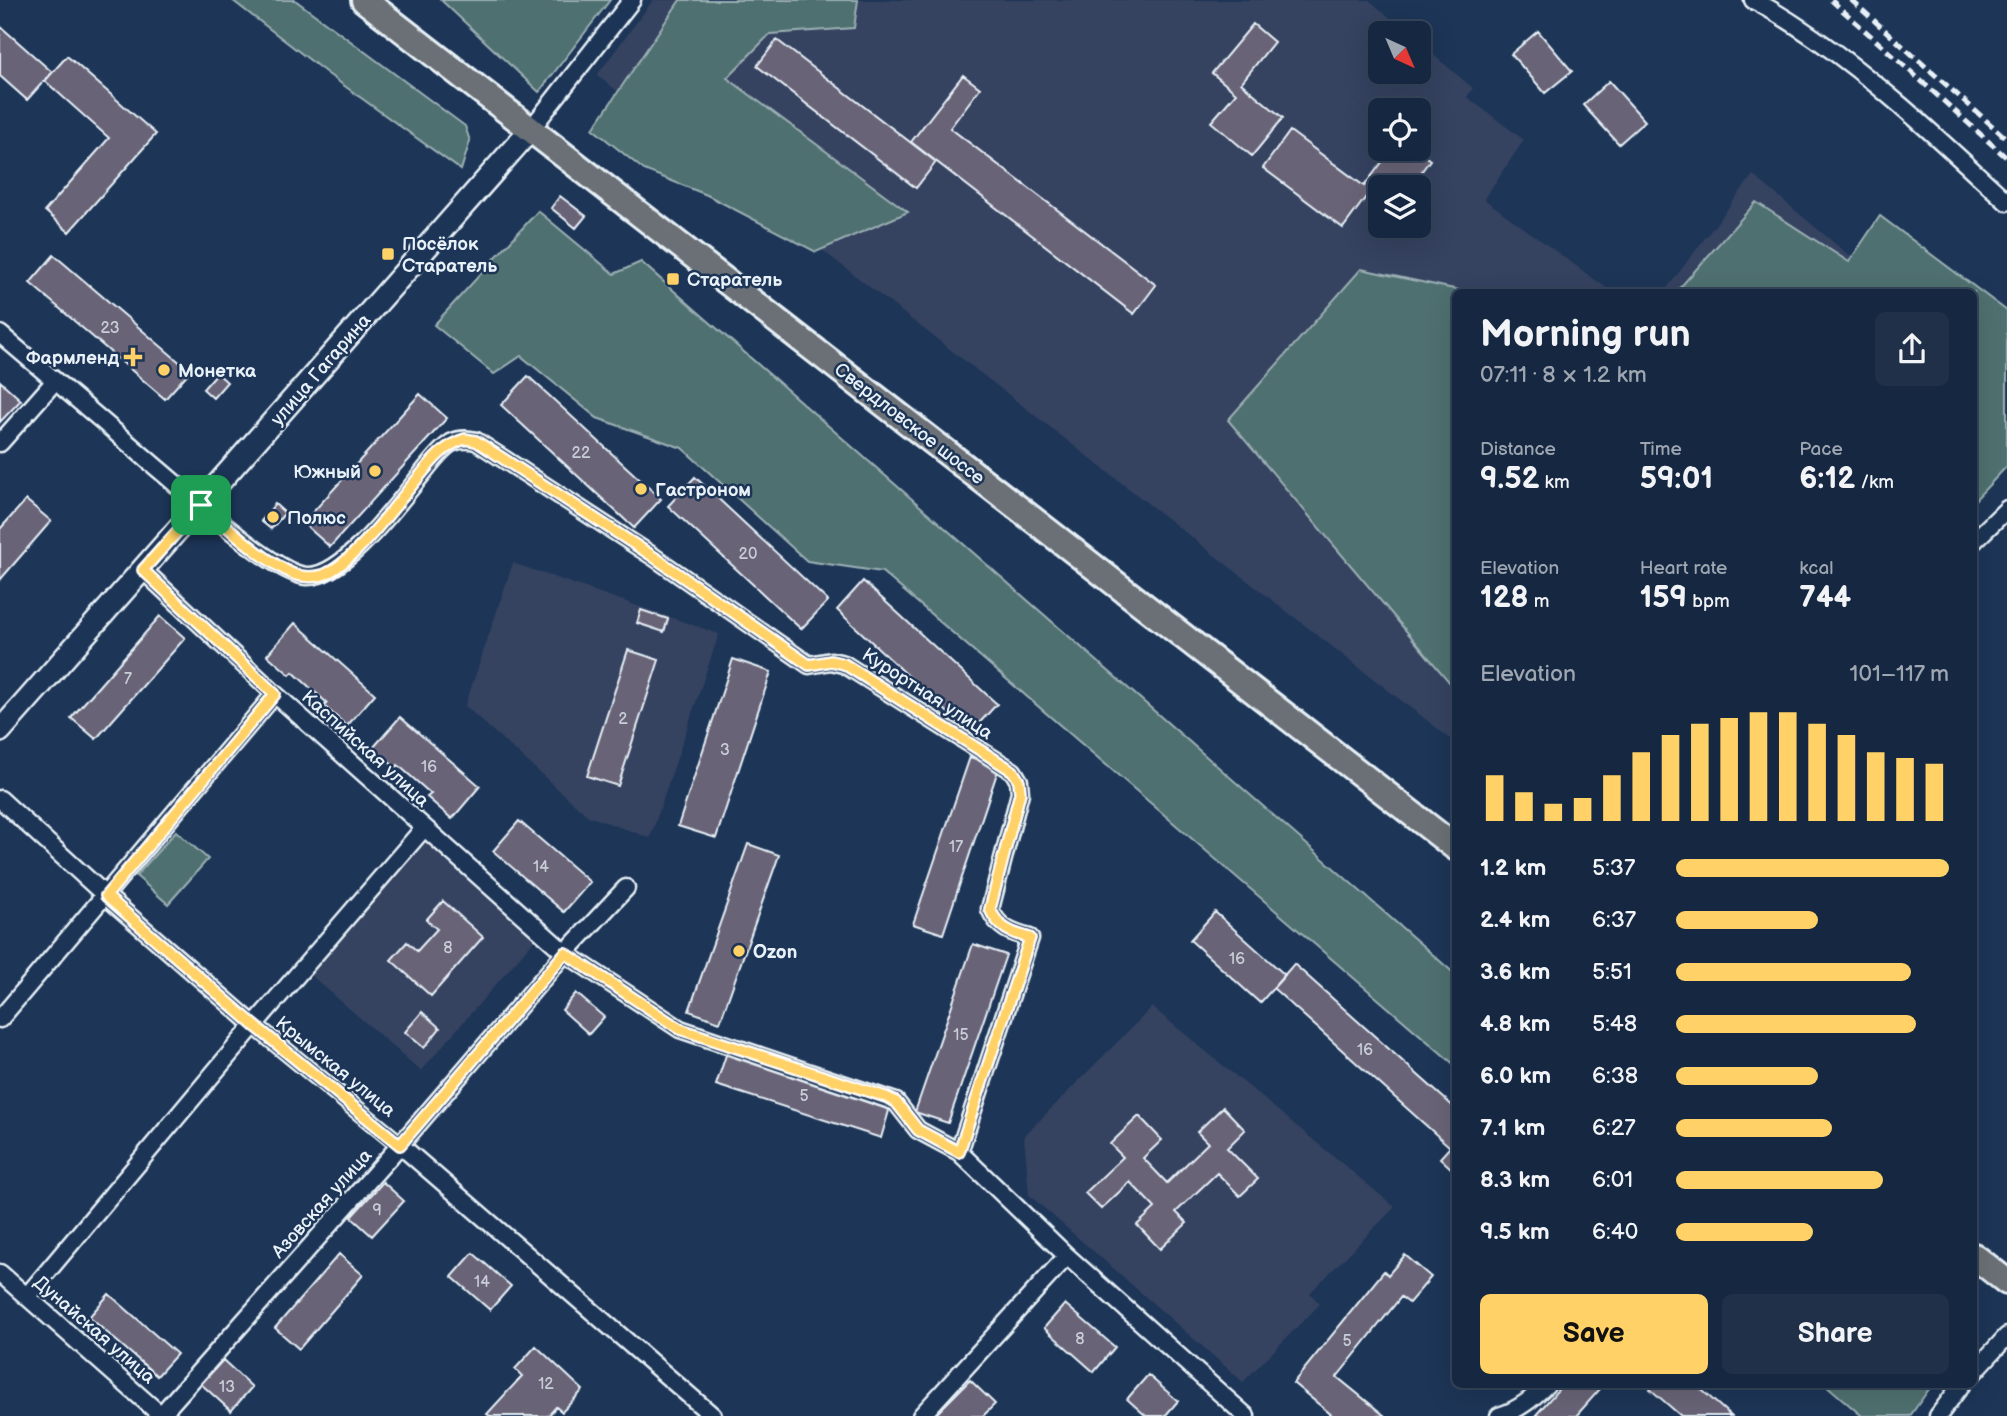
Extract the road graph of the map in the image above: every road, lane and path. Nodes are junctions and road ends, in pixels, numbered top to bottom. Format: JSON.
{"nodes":[{"id":1,"x":364,"y":0,"type":"edge"},
{"id":2,"x":632,"y":0,"type":"edge"},
{"id":3,"x":1753,"y":0,"type":"edge"},
{"id":4,"x":531,"y":129,"type":"junction"},
{"id":5,"x":2007,"y":202,"type":"edge"},
{"id":6,"x":0,"y":334,"type":"edge"},
{"id":7,"x":55,"y":381,"type":"junction"},
{"id":8,"x":0,"y":443,"type":"edge"},
{"id":9,"x":201,"y":505,"type":"junction"},
{"id":10,"x":2007,"y":509,"type":"edge"},
{"id":11,"x":1977,"y":538,"type":"edge"},
{"id":12,"x":143,"y":570,"type":"junction"},
{"id":13,"x":275,"y":694,"type":"junction"},
{"id":14,"x":0,"y":731,"type":"edge"},
{"id":15,"x":0,"y":799,"type":"edge"},
{"id":16,"x":424,"y":828,"type":"junction"},
{"id":17,"x":1452,"y":845,"type":"edge"},
{"id":18,"x":626,"y":888,"type":"dead end"},
{"id":19,"x":106,"y":896,"type":"junction"},
{"id":20,"x":565,"y":953,"type":"junction"},
{"id":21,"x":0,"y":1019,"type":"edge"},
{"id":22,"x":254,"y":1025,"type":"junction"},
{"id":23,"x":400,"y":1145,"type":"junction"},
{"id":24,"x":959,"y":1152,"type":"junction"},
{"id":25,"x":1066,"y":1256,"type":"junction"},
{"id":26,"x":1977,"y":1258,"type":"edge"},
{"id":27,"x":0,"y":1273,"type":"edge"},
{"id":28,"x":2007,"y":1282,"type":"edge"},
{"id":29,"x":27,"y":1296,"type":"junction"},
{"id":30,"x":2007,"y":1336,"type":"edge"},
{"id":31,"x":1977,"y":1369,"type":"edge"},
{"id":32,"x":1543,"y":1388,"type":"edge"},
{"id":33,"x":1959,"y":1388,"type":"edge"},
{"id":34,"x":161,"y":1416,"type":"edge"},
{"id":35,"x":713,"y":1416,"type":"edge"},
{"id":36,"x":921,"y":1416,"type":"edge"},
{"id":37,"x":1246,"y":1416,"type":"edge"},
{"id":38,"x":1499,"y":1416,"type":"edge"},
{"id":39,"x":1938,"y":1416,"type":"edge"}],
"edges":[{"from":1,"to":4,"type":"main road","name":"Свердловское шоссе"},
{"from":2,"to":4,"type":"street","name":"улица Гагарина"},
{"from":3,"to":5,"type":"street"},
{"from":4,"to":9,"type":"street","name":"улица Гагарина"},
{"from":4,"to":17,"type":"main road","name":"Свердловское шоссе"},
{"from":6,"to":7,"type":"street"},
{"from":7,"to":8,"type":"street"},
{"from":7,"to":9,"type":"street"},
{"from":9,"to":12,"type":"street","name":"улица Гагарина"},
{"from":9,"to":24,"type":"street","name":"Курортная улица"},
{"from":10,"to":11,"type":"street"},
{"from":12,"to":13,"type":"street","name":"Каспийская улица"},
{"from":12,"to":14,"type":"street","name":"улица Гагарина"},
{"from":13,"to":16,"type":"street","name":"Каспийская улица"},
{"from":13,"to":19,"type":"street"},
{"from":15,"to":19,"type":"street","name":"Крымская улица"},
{"from":16,"to":20,"type":"street","name":"Каспийская улица"},
{"from":16,"to":22,"type":"street"},
{"from":18,"to":20,"type":"street","name":"Азовская улица"},
{"from":19,"to":21,"type":"street"},
{"from":19,"to":22,"type":"street","name":"Крымская улица"},
{"from":20,"to":23,"type":"street","name":"Азовская улица"},
{"from":20,"to":24,"type":"street","name":"Каспийская улица"},
{"from":22,"to":23,"type":"street","name":"Крымская улица"},
{"from":22,"to":29,"type":"street"},
{"from":23,"to":34,"type":"street","name":"Азовская улица"},
{"from":23,"to":35,"type":"street","name":"Крымская улица"},
{"from":24,"to":25,"type":"street","name":"Каспийская улица"},
{"from":25,"to":36,"type":"street"},
{"from":25,"to":37,"type":"street","name":"Каспийская улица"},
{"from":26,"to":28,"type":"main road"},
{"from":27,"to":29,"type":"street","name":"Дунайская улица"},
{"from":29,"to":34,"type":"street","name":"Дунайская улица"},
{"from":30,"to":31,"type":"street"},
{"from":32,"to":38,"type":"street"},
{"from":33,"to":39,"type":"street"}]}
